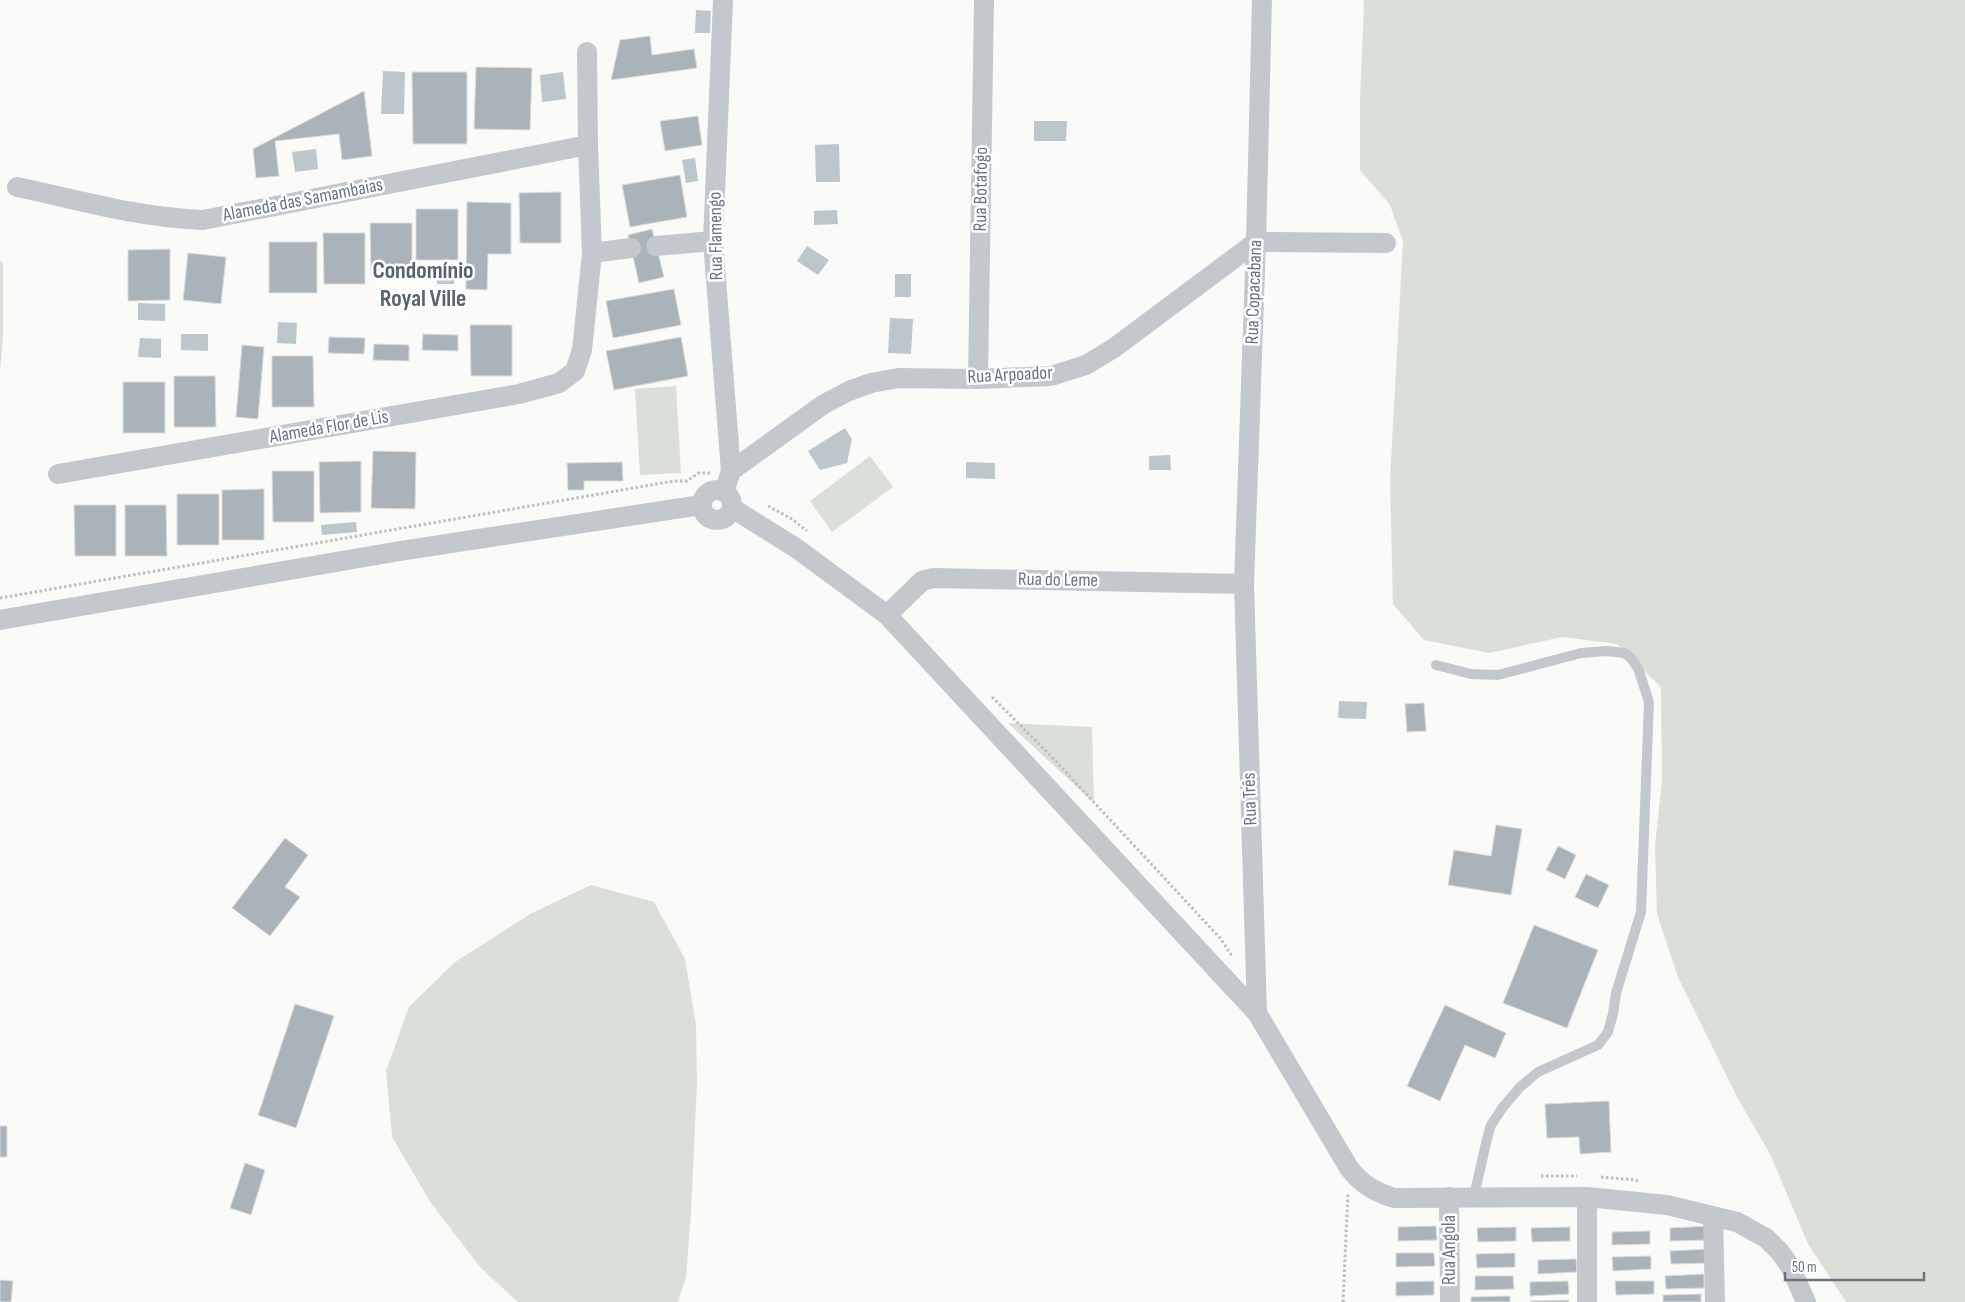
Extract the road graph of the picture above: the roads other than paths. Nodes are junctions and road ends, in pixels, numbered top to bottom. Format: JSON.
{"nodes":[{"id":1,"x":723,"y":0,"type":"edge"},
{"id":2,"x":984,"y":0,"type":"edge"},
{"id":3,"x":1262,"y":0,"type":"edge"},
{"id":4,"x":587,"y":52,"type":"dead end"},
{"id":5,"x":588,"y":145,"type":"junction"},
{"id":6,"x":17,"y":187,"type":"dead end"},
{"id":7,"x":713,"y":241,"type":"junction"},
{"id":8,"x":1256,"y":242,"type":"junction"},
{"id":9,"x":1386,"y":243,"type":"dead end"},
{"id":10,"x":656,"y":246,"type":"dead end"},
{"id":11,"x":631,"y":248,"type":"dead end"},
{"id":12,"x":592,"y":253,"type":"junction"},
{"id":13,"x":978,"y":379,"type":"junction"},
{"id":14,"x":58,"y":474,"type":"dead end"},
{"id":15,"x":729,"y":487,"type":"junction"},
{"id":16,"x":1244,"y":584,"type":"junction"},
{"id":17,"x":887,"y":615,"type":"junction"},
{"id":18,"x":0,"y":620,"type":"edge"},
{"id":19,"x":1436,"y":665,"type":"dead end"},
{"id":20,"x":1257,"y":1013,"type":"junction"},
{"id":21,"x":1474,"y":1196,"type":"junction"},
{"id":22,"x":1449,"y":1197,"type":"junction"},
{"id":23,"x":1587,"y":1197,"type":"junction"},
{"id":24,"x":1713,"y":1216,"type":"junction"},
{"id":25,"x":1450,"y":1302,"type":"edge"},
{"id":26,"x":1587,"y":1302,"type":"edge"},
{"id":27,"x":1715,"y":1302,"type":"edge"},
{"id":28,"x":1806,"y":1302,"type":"edge"}],
"edges":[{"from":1,"to":7,"type":"street","name":"Rua Flamengo"},
{"from":2,"to":13,"type":"street","name":"Rua Botafogo"},
{"from":3,"to":8,"type":"street","name":"Rua Copacabana"},
{"from":4,"to":5,"type":"street","name":"Alameda Flor de Lis"},
{"from":5,"to":6,"type":"street","name":"Alameda das Samambaias"},
{"from":5,"to":12,"type":"street","name":"Alameda Flor de Lis"},
{"from":7,"to":10,"type":"street"},
{"from":7,"to":15,"type":"street","name":"Rua Flamengo"},
{"from":8,"to":9,"type":"street"},
{"from":8,"to":13,"type":"street","name":"Rua Arpoador"},
{"from":8,"to":16,"type":"street","name":"Rua Copacabana"},
{"from":11,"to":12,"type":"street"},
{"from":12,"to":14,"type":"street","name":"Alameda Flor de Lis"},
{"from":13,"to":15,"type":"street","name":"Rua Arpoador"},
{"from":15,"to":17,"type":"street"},
{"from":15,"to":18,"type":"street","name":"Rua Arpoador"},
{"from":16,"to":17,"type":"street","name":"Rua do Leme"},
{"from":16,"to":20,"type":"street","name":"Rua Três"},
{"from":17,"to":20,"type":"street"},
{"from":19,"to":21,"type":"lane"},
{"from":20,"to":22,"type":"street"},
{"from":21,"to":22,"type":"street"},
{"from":21,"to":23,"type":"street"},
{"from":22,"to":25,"type":"street","name":"Rua Angola"},
{"from":23,"to":24,"type":"street"},
{"from":23,"to":26,"type":"street"},
{"from":24,"to":27,"type":"street"},
{"from":24,"to":28,"type":"street"}]}
